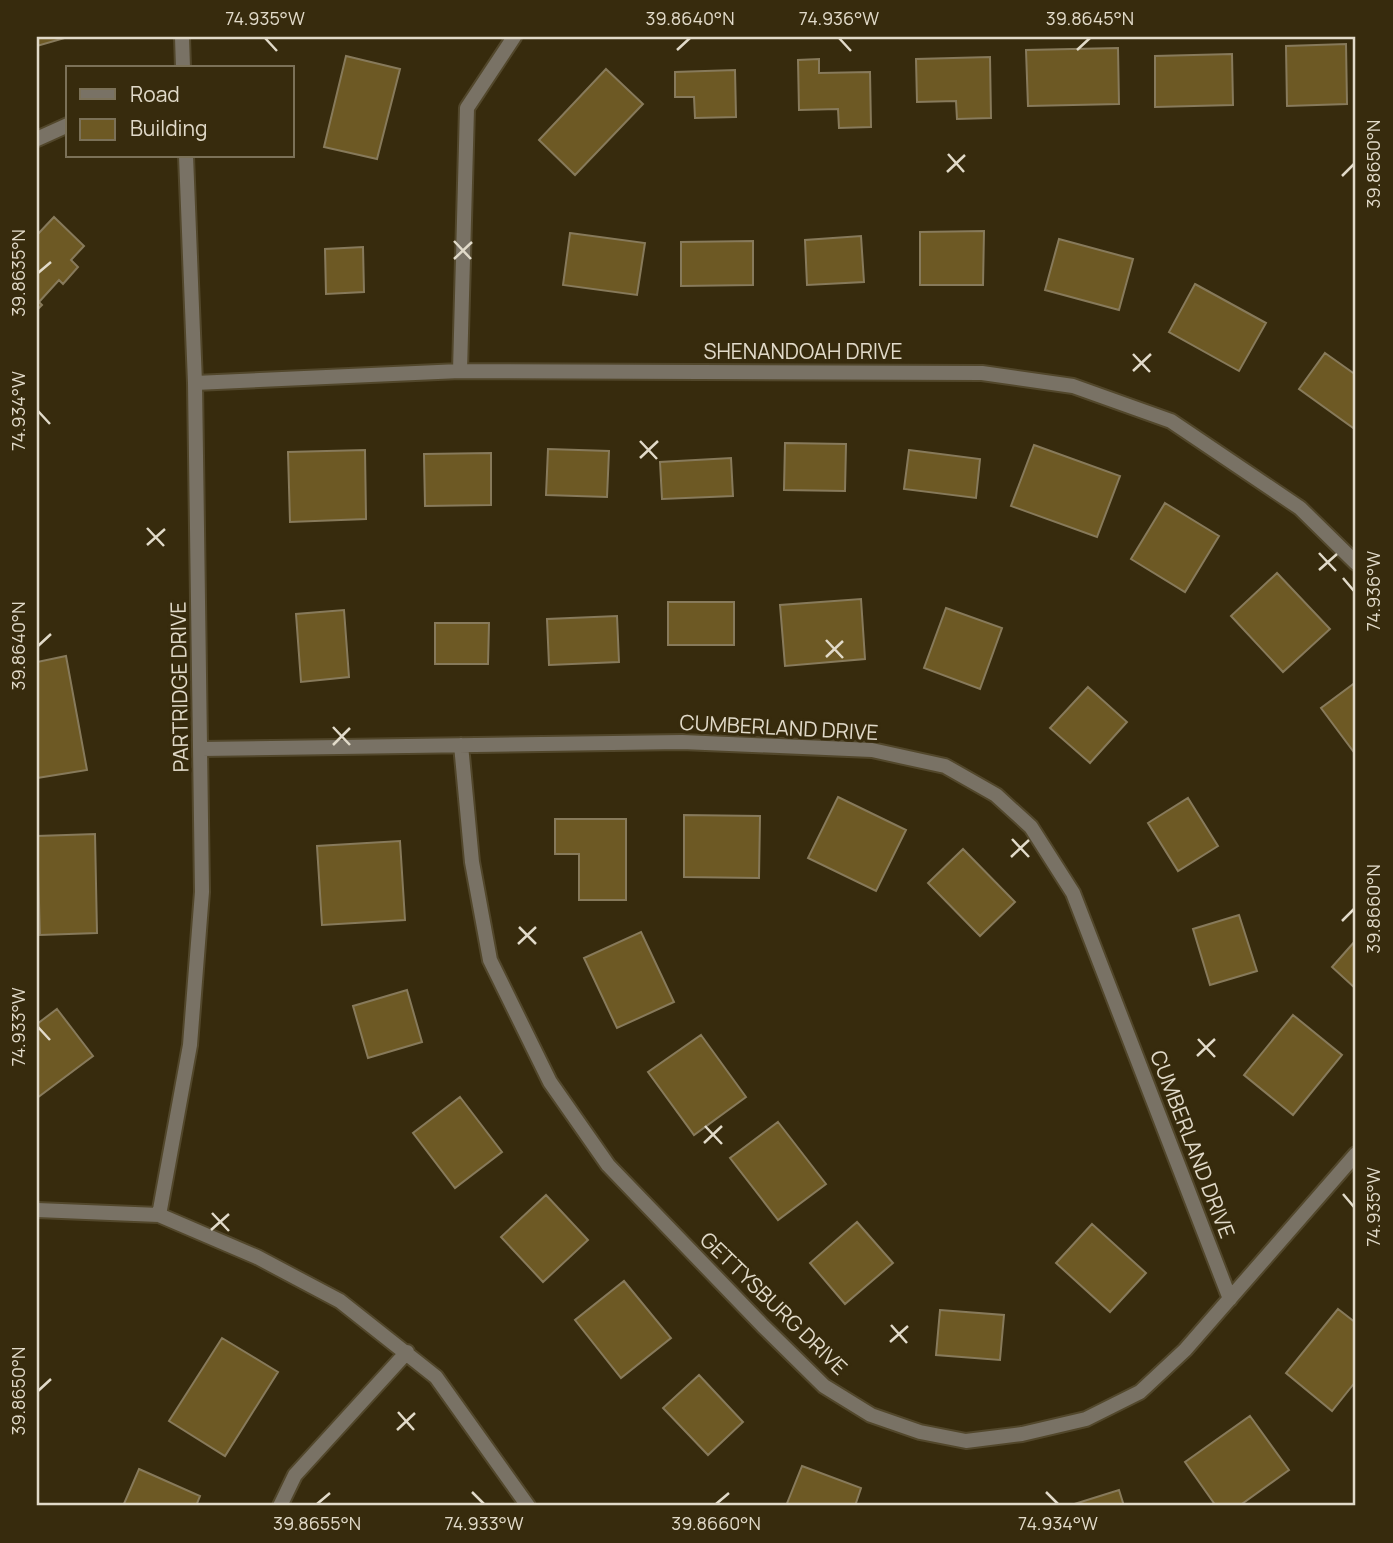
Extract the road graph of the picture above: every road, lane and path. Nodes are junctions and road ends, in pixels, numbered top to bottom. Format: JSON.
{"nodes":[{"id":1,"x":182,"y":37,"type":"edge"},
{"id":2,"x":514,"y":37,"type":"edge"},
{"id":3,"x":183,"y":66,"type":"edge"},
{"id":4,"x":66,"y":126,"type":"edge"},
{"id":5,"x":37,"y":139,"type":"edge"},
{"id":6,"x":186,"y":158,"type":"edge"},
{"id":7,"x":460,"y":371,"type":"junction"},
{"id":8,"x":195,"y":383,"type":"junction"},
{"id":9,"x":1356,"y":563,"type":"edge"},
{"id":10,"x":461,"y":745,"type":"junction"},
{"id":11,"x":201,"y":749,"type":"junction"},
{"id":12,"x":1356,"y":1154,"type":"edge"},
{"id":13,"x":37,"y":1210,"type":"edge"},
{"id":14,"x":159,"y":1215,"type":"junction"},
{"id":15,"x":1230,"y":1299,"type":"junction"},
{"id":16,"x":407,"y":1352,"type":"junction"},
{"id":17,"x":280,"y":1506,"type":"edge"},
{"id":18,"x":528,"y":1506,"type":"edge"}],
"edges":[{"from":1,"to":3,"type":"street"},
{"from":2,"to":7,"type":"street"},
{"from":4,"to":5,"type":"street"},
{"from":6,"to":8,"type":"street","name":"PARTRIDGE DRIVE"},
{"from":7,"to":8,"type":"street","name":"SHENANDOAH DRIVE"},
{"from":7,"to":9,"type":"street","name":"SHENANDOAH DRIVE"},
{"from":8,"to":11,"type":"street","name":"PARTRIDGE DRIVE"},
{"from":10,"to":11,"type":"street","name":"CUMBERLAND DRIVE"},
{"from":10,"to":15,"type":"street","name":"CUMBERLAND DRIVE"},
{"from":10,"to":15,"type":"street","name":"GETTYSBURG DRIVE"},
{"from":11,"to":14,"type":"street","name":"PARTRIDGE DRIVE"},
{"from":12,"to":15,"type":"street","name":"GETTYSBURG DRIVE"},
{"from":13,"to":14,"type":"street"},
{"from":14,"to":16,"type":"street"},
{"from":16,"to":17,"type":"street"},
{"from":16,"to":18,"type":"street"}]}
